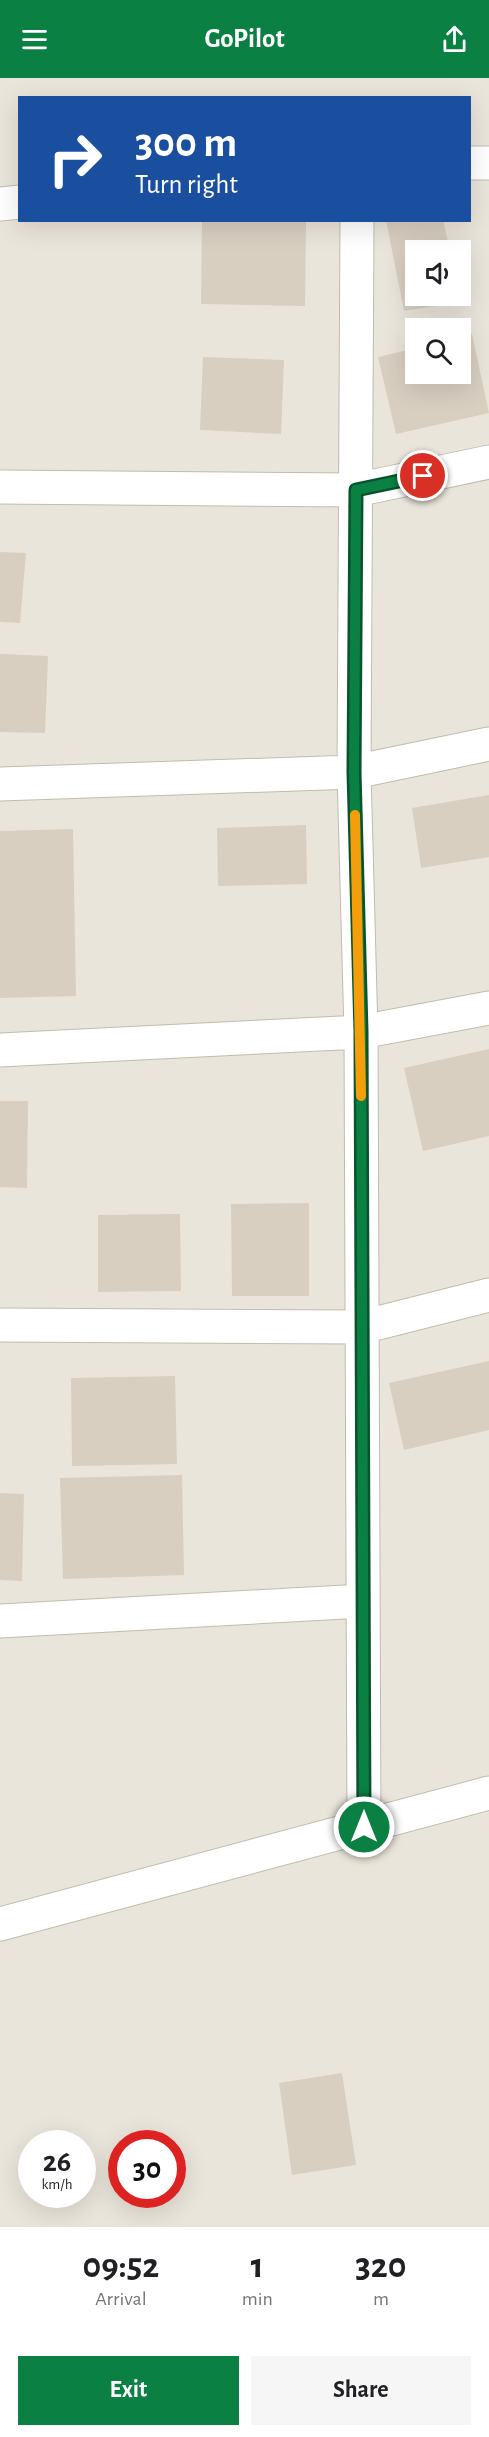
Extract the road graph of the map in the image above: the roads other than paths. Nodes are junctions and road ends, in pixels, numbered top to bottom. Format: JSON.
{"nodes":[{"id":1,"x":471,"y":163,"type":"edge"},
{"id":2,"x":489,"y":163,"type":"edge"},
{"id":3,"x":18,"y":202,"type":"edge"},
{"id":4,"x":0,"y":204,"type":"edge"},
{"id":5,"x":357,"y":222,"type":"edge"},
{"id":6,"x":489,"y":462,"type":"edge"},
{"id":7,"x":0,"y":487,"type":"edge"},
{"id":8,"x":356,"y":490,"type":"junction"},
{"id":9,"x":489,"y":744,"type":"edge"},
{"id":10,"x":354,"y":772,"type":"junction"},
{"id":11,"x":0,"y":784,"type":"edge"},
{"id":12,"x":489,"y":1008,"type":"edge"},
{"id":13,"x":361,"y":1032,"type":"junction"},
{"id":14,"x":0,"y":1050,"type":"edge"},
{"id":15,"x":489,"y":1296,"type":"edge"},
{"id":16,"x":0,"y":1325,"type":"edge"},
{"id":17,"x":362,"y":1327,"type":"junction"},
{"id":18,"x":363,"y":1601,"type":"junction"},
{"id":19,"x":0,"y":1621,"type":"edge"},
{"id":20,"x":489,"y":1793,"type":"edge"},
{"id":21,"x":364,"y":1827,"type":"junction"},
{"id":22,"x":0,"y":1924,"type":"edge"}],
"edges":[{"from":1,"to":2,"type":"street"},
{"from":3,"to":4,"type":"street"},
{"from":5,"to":8,"type":"street"},
{"from":6,"to":8,"type":"street"},
{"from":7,"to":8,"type":"street"},
{"from":8,"to":10,"type":"street"},
{"from":9,"to":10,"type":"street"},
{"from":10,"to":11,"type":"street"},
{"from":10,"to":13,"type":"street"},
{"from":12,"to":13,"type":"street"},
{"from":13,"to":14,"type":"street"},
{"from":13,"to":17,"type":"street"},
{"from":15,"to":17,"type":"street"},
{"from":16,"to":17,"type":"street"},
{"from":17,"to":18,"type":"street"},
{"from":18,"to":19,"type":"street"},
{"from":18,"to":21,"type":"street"},
{"from":20,"to":21,"type":"street"},
{"from":21,"to":22,"type":"street"}]}
